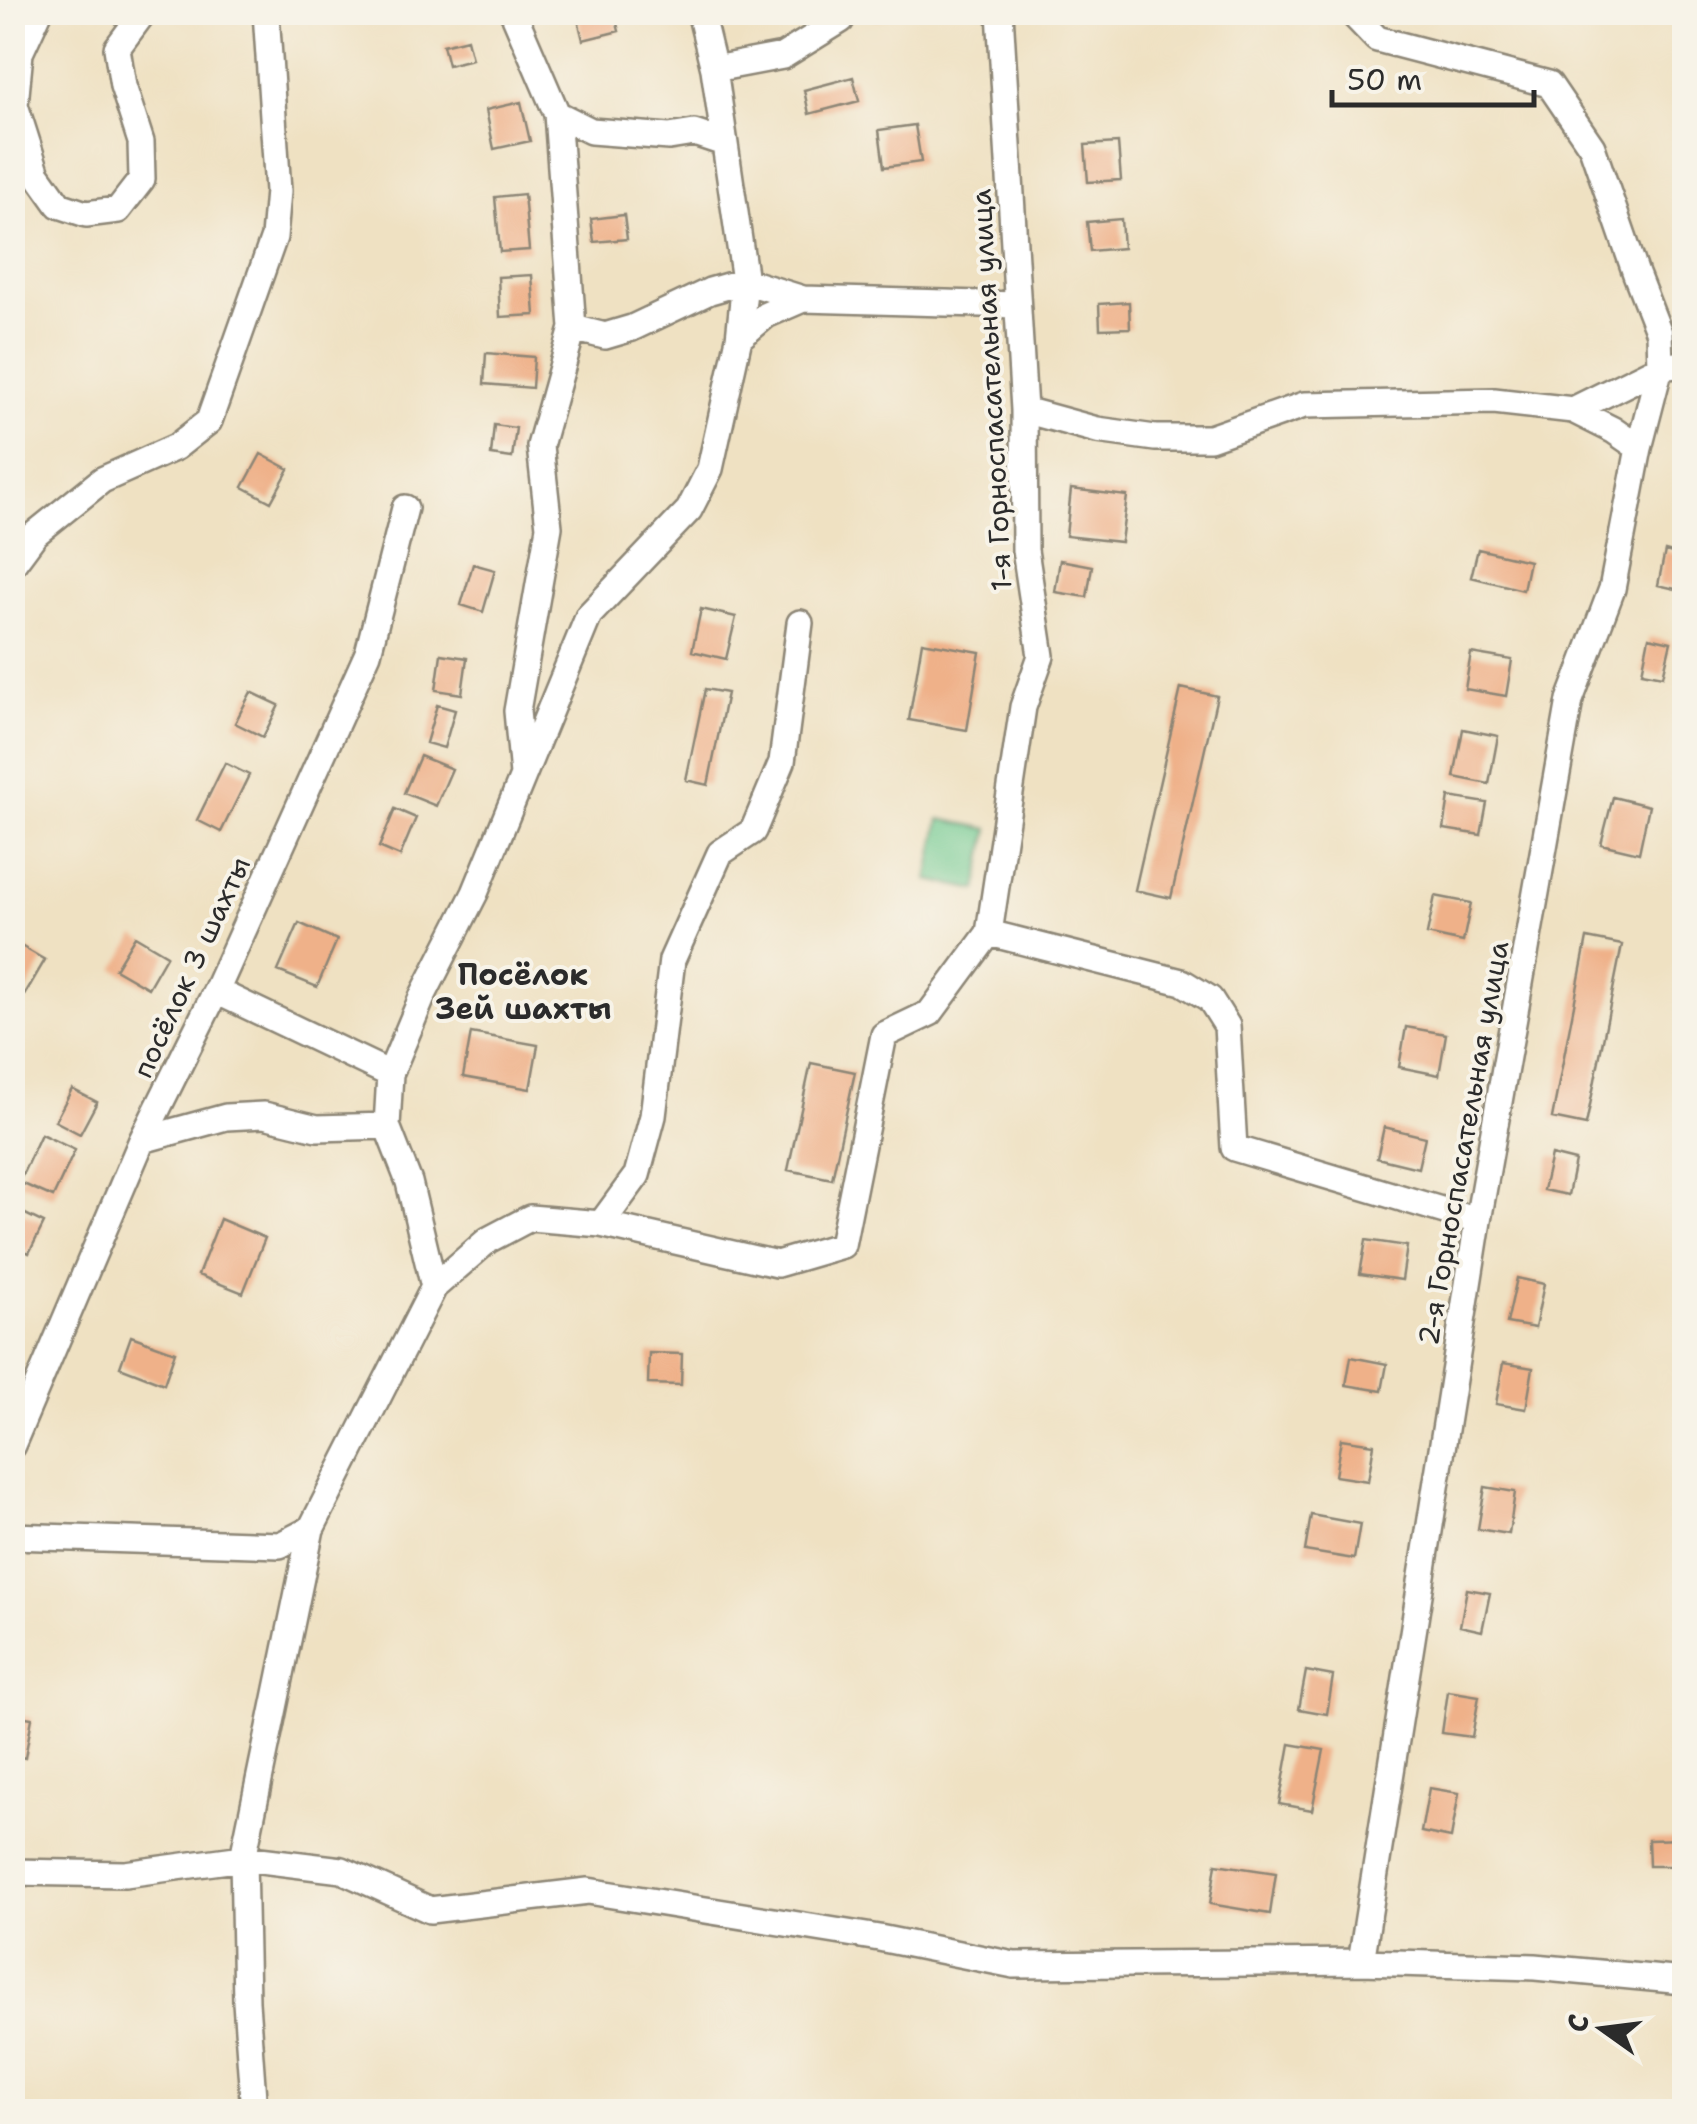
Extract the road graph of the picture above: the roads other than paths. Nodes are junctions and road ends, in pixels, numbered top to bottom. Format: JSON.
{"nodes":[{"id":1,"x":39,"y":12,"type":"edge"},
{"id":2,"x":266,"y":12,"type":"edge"},
{"id":3,"x":513,"y":12,"type":"edge"},
{"id":4,"x":700,"y":12,"type":"edge"},
{"id":5,"x":839,"y":12,"type":"edge"},
{"id":6,"x":1000,"y":12,"type":"edge"},
{"id":7,"x":1351,"y":12,"type":"edge"},
{"id":8,"x":143,"y":14,"type":"edge"},
{"id":9,"x":714,"y":69,"type":"junction"},
{"id":10,"x":557,"y":114,"type":"junction"},
{"id":11,"x":724,"y":143,"type":"junction"},
{"id":12,"x":745,"y":281,"type":"junction"},
{"id":13,"x":802,"y":299,"type":"junction"},
{"id":14,"x":1017,"y":305,"type":"junction"},
{"id":15,"x":573,"y":328,"type":"junction"},
{"id":16,"x":739,"y":338,"type":"junction"},
{"id":17,"x":1672,"y":366,"type":"edge"},
{"id":18,"x":1024,"y":410,"type":"junction"},
{"id":19,"x":1573,"y":410,"type":"junction"},
{"id":20,"x":1640,"y":448,"type":"junction"},
{"id":21,"x":405,"y":508,"type":"dead end"},
{"id":22,"x":12,"y":566,"type":"edge"},
{"id":23,"x":800,"y":623,"type":"dead end"},
{"id":24,"x":523,"y":778,"type":"junction"},
{"id":25,"x":989,"y":933,"type":"junction"},
{"id":26,"x":216,"y":991,"type":"junction"},
{"id":27,"x":390,"y":1074,"type":"junction"},
{"id":28,"x":387,"y":1126,"type":"junction"},
{"id":29,"x":142,"y":1140,"type":"junction"},
{"id":30,"x":1478,"y":1221,"type":"junction"},
{"id":31,"x":601,"y":1224,"type":"junction"},
{"id":32,"x":434,"y":1287,"type":"junction"},
{"id":33,"x":12,"y":1445,"type":"edge"},
{"id":34,"x":311,"y":1529,"type":"junction"},
{"id":35,"x":12,"y":1536,"type":"edge"},
{"id":36,"x":243,"y":1858,"type":"junction"},
{"id":37,"x":12,"y":1872,"type":"edge"},
{"id":38,"x":1361,"y":1962,"type":"junction"},
{"id":39,"x":1684,"y":1981,"type":"edge"},
{"id":40,"x":254,"y":2112,"type":"edge"}],
"edges":[{"from":1,"to":8,"type":"street"},
{"from":2,"to":22,"type":"street"},
{"from":3,"to":10,"type":"street"},
{"from":4,"to":9,"type":"street"},
{"from":5,"to":9,"type":"street"},
{"from":6,"to":14,"type":"street","name":"1-я Горноспасательная улица"},
{"from":7,"to":17,"type":"street"},
{"from":9,"to":11,"type":"street"},
{"from":10,"to":11,"type":"street"},
{"from":10,"to":15,"type":"street"},
{"from":11,"to":12,"type":"street"},
{"from":12,"to":13,"type":"street"},
{"from":12,"to":15,"type":"street"},
{"from":12,"to":16,"type":"street"},
{"from":13,"to":14,"type":"street"},
{"from":13,"to":16,"type":"street"},
{"from":14,"to":18,"type":"street","name":"1-я Горноспасательная улица"},
{"from":15,"to":24,"type":"street"},
{"from":16,"to":24,"type":"street"},
{"from":17,"to":19,"type":"street"},
{"from":17,"to":20,"type":"street","name":"2-я Горноспасательная улица"},
{"from":18,"to":19,"type":"street"},
{"from":18,"to":25,"type":"street","name":"1-я Горноспасательная улица"},
{"from":19,"to":20,"type":"street"},
{"from":20,"to":30,"type":"street","name":"2-я Горноспасательная улица"},
{"from":21,"to":26,"type":"street","name":"посёлок 3 шахты"},
{"from":23,"to":31,"type":"street"},
{"from":24,"to":27,"type":"street"},
{"from":25,"to":30,"type":"street"},
{"from":25,"to":31,"type":"street","name":"1-я Горноспасательная улица"},
{"from":26,"to":27,"type":"street"},
{"from":26,"to":29,"type":"street","name":"посёлок 3 шахты"},
{"from":27,"to":28,"type":"street"},
{"from":28,"to":29,"type":"street"},
{"from":28,"to":32,"type":"street"},
{"from":29,"to":33,"type":"street","name":"посёлок 3 шахты"},
{"from":30,"to":38,"type":"street","name":"2-я Горноспасательная улица"},
{"from":31,"to":32,"type":"street"},
{"from":32,"to":34,"type":"street"},
{"from":34,"to":35,"type":"street"},
{"from":34,"to":36,"type":"street"},
{"from":36,"to":37,"type":"street"},
{"from":36,"to":38,"type":"street"},
{"from":36,"to":40,"type":"street"},
{"from":38,"to":39,"type":"street"}]}
